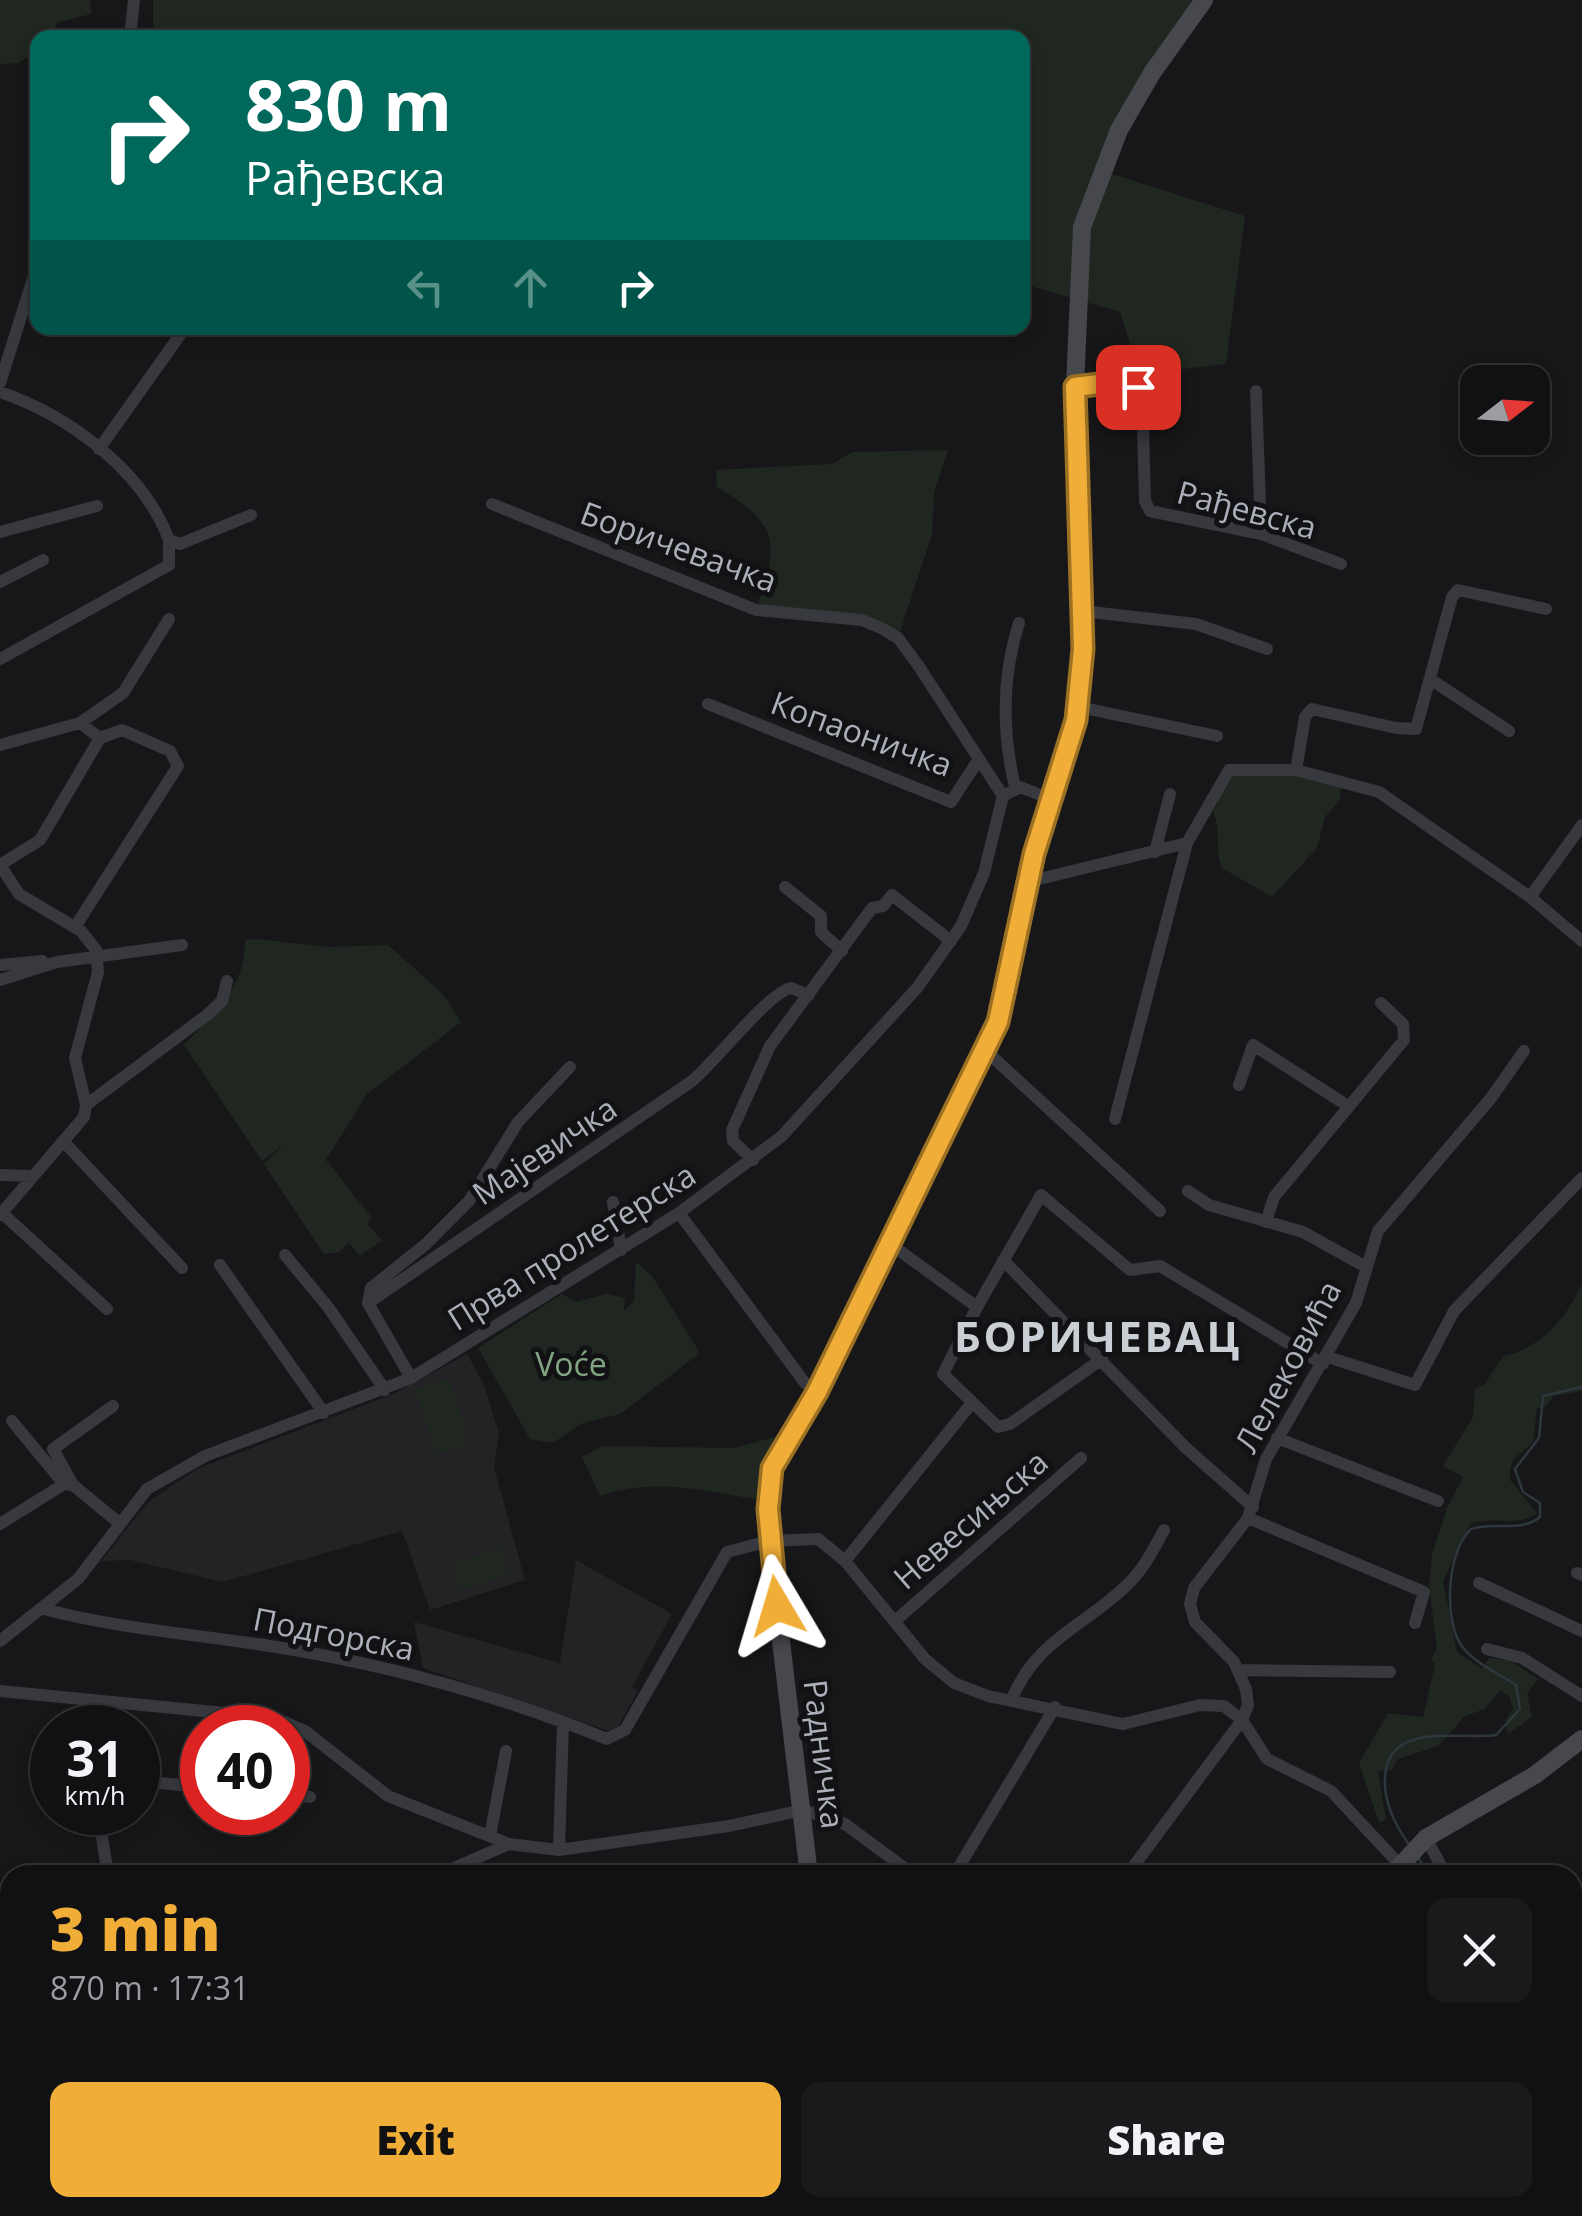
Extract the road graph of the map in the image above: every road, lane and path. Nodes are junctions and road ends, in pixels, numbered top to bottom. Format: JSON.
{"nodes":[{"id":1,"x":134,"y":0,"type":"edge"},
{"id":2,"x":1204,"y":0,"type":"edge"},
{"id":3,"x":131,"y":30,"type":"edge"},
{"id":4,"x":30,"y":288,"type":"edge"},
{"id":5,"x":180,"y":335,"type":"edge"},
{"id":6,"x":0,"y":382,"type":"edge"},
{"id":7,"x":1075,"y":387,"type":"junction"},
{"id":8,"x":1256,"y":391,"type":"dead end"},
{"id":9,"x":0,"y":392,"type":"edge"},
{"id":10,"x":99,"y":449,"type":"junction"},
{"id":11,"x":492,"y":504,"type":"dead end"},
{"id":12,"x":97,"y":506,"type":"dead end"},
{"id":13,"x":251,"y":515,"type":"dead end"},
{"id":14,"x":0,"y":532,"type":"edge"},
{"id":15,"x":1261,"y":534,"type":"junction"},
{"id":16,"x":169,"y":540,"type":"junction"},
{"id":17,"x":44,"y":560,"type":"dead end"},
{"id":18,"x":1341,"y":564,"type":"dead end"},
{"id":19,"x":0,"y":582,"type":"edge"},
{"id":20,"x":1546,"y":609,"type":"dead end"},
{"id":21,"x":1082,"y":611,"type":"junction"},
{"id":22,"x":169,"y":619,"type":"dead end"},
{"id":23,"x":1019,"y":623,"type":"dead end"},
{"id":24,"x":1267,"y":649,"type":"dead end"},
{"id":25,"x":0,"y":658,"type":"edge"},
{"id":26,"x":1430,"y":679,"type":"junction"},
{"id":27,"x":708,"y":704,"type":"dead end"},
{"id":28,"x":1079,"y":706,"type":"junction"},
{"id":29,"x":80,"y":723,"type":"junction"},
{"id":30,"x":1508,"y":731,"type":"dead end"},
{"id":31,"x":1217,"y":736,"type":"dead end"},
{"id":32,"x":100,"y":738,"type":"junction"},
{"id":33,"x":0,"y":745,"type":"edge"},
{"id":34,"x":979,"y":759,"type":"junction"},
{"id":35,"x":1296,"y":770,"type":"junction"},
{"id":36,"x":1009,"y":791,"type":"junction"},
{"id":37,"x":1170,"y":794,"type":"dead end"},
{"id":38,"x":1052,"y":800,"type":"junction"},
{"id":39,"x":1582,"y":825,"type":"edge"},
{"id":40,"x":1186,"y":843,"type":"junction"},
{"id":41,"x":1155,"y":852,"type":"junction"},
{"id":42,"x":0,"y":865,"type":"edge"},
{"id":43,"x":1027,"y":882,"type":"junction"},
{"id":44,"x":785,"y":887,"type":"dead end"},
{"id":45,"x":1530,"y":897,"type":"junction"},
{"id":46,"x":75,"y":927,"type":"junction"},
{"id":47,"x":951,"y":941,"type":"junction"},
{"id":48,"x":1582,"y":941,"type":"edge"},
{"id":49,"x":182,"y":945,"type":"dead end"},
{"id":50,"x":842,"y":950,"type":"junction"},
{"id":51,"x":97,"y":955,"type":"junction"},
{"id":52,"x":57,"y":962,"type":"junction"},
{"id":53,"x":0,"y":965,"type":"edge"},
{"id":54,"x":0,"y":980,"type":"edge"},
{"id":55,"x":227,"y":981,"type":"dead end"},
{"id":56,"x":809,"y":996,"type":"junction"},
{"id":57,"x":1381,"y":1003,"type":"dead end"},
{"id":58,"x":985,"y":1050,"type":"junction"},
{"id":59,"x":1524,"y":1050,"type":"dead end"},
{"id":60,"x":570,"y":1067,"type":"dead end"},
{"id":61,"x":1239,"y":1085,"type":"dead end"},
{"id":62,"x":86,"y":1105,"type":"junction"},
{"id":63,"x":1348,"y":1106,"type":"junction"},
{"id":64,"x":1115,"y":1119,"type":"dead end"},
{"id":65,"x":64,"y":1142,"type":"junction"},
{"id":66,"x":752,"y":1160,"type":"junction"},
{"id":67,"x":0,"y":1174,"type":"edge"},
{"id":68,"x":33,"y":1176,"type":"junction"},
{"id":69,"x":1582,"y":1178,"type":"edge"},
{"id":70,"x":1188,"y":1191,"type":"dead end"},
{"id":71,"x":613,"y":1202,"type":"dead end"},
{"id":72,"x":1160,"y":1211,"type":"dead end"},
{"id":73,"x":1,"y":1214,"type":"edge"},
{"id":74,"x":679,"y":1214,"type":"junction"},
{"id":75,"x":1266,"y":1222,"type":"junction"},
{"id":76,"x":445,"y":1227,"type":"junction"},
{"id":77,"x":472,"y":1232,"type":"junction"},
{"id":78,"x":888,"y":1243,"type":"junction"},
{"id":79,"x":621,"y":1250,"type":"junction"},
{"id":80,"x":286,"y":1256,"type":"dead end"},
{"id":81,"x":1003,"y":1260,"type":"junction"},
{"id":82,"x":220,"y":1266,"type":"dead end"},
{"id":83,"x":1366,"y":1267,"type":"junction"},
{"id":84,"x":182,"y":1268,"type":"dead end"},
{"id":85,"x":368,"y":1303,"type":"junction"},
{"id":86,"x":977,"y":1307,"type":"junction"},
{"id":87,"x":107,"y":1309,"type":"dead end"},
{"id":88,"x":1102,"y":1359,"type":"junction"},
{"id":89,"x":1326,"y":1361,"type":"junction"},
{"id":90,"x":411,"y":1378,"type":"junction"},
{"id":91,"x":385,"y":1390,"type":"junction"},
{"id":92,"x":817,"y":1392,"type":"junction"},
{"id":93,"x":971,"y":1404,"type":"junction"},
{"id":94,"x":113,"y":1406,"type":"dead end"},
{"id":95,"x":324,"y":1413,"type":"junction"},
{"id":96,"x":12,"y":1421,"type":"dead end"},
{"id":97,"x":1277,"y":1438,"type":"junction"},
{"id":98,"x":1081,"y":1458,"type":"dead end"},
{"id":99,"x":69,"y":1484,"type":"junction"},
{"id":100,"x":1438,"y":1501,"type":"dead end"},
{"id":101,"x":1251,"y":1512,"type":"junction"},
{"id":102,"x":119,"y":1523,"type":"junction"},
{"id":103,"x":0,"y":1524,"type":"edge"},
{"id":104,"x":1164,"y":1530,"type":"dead end"},
{"id":105,"x":770,"y":1541,"type":"junction"},
{"id":106,"x":845,"y":1561,"type":"junction"},
{"id":107,"x":1479,"y":1582,"type":"dead end"},
{"id":108,"x":44,"y":1610,"type":"junction"},
{"id":109,"x":895,"y":1621,"type":"junction"},
{"id":110,"x":1415,"y":1623,"type":"dead end"},
{"id":111,"x":1582,"y":1631,"type":"edge"},
{"id":112,"x":0,"y":1641,"type":"edge"},
{"id":113,"x":1487,"y":1649,"type":"dead end"},
{"id":114,"x":1239,"y":1670,"type":"junction"},
{"id":115,"x":1390,"y":1672,"type":"dead end"},
{"id":116,"x":0,"y":1691,"type":"edge"},
{"id":117,"x":1582,"y":1696,"type":"edge"},
{"id":118,"x":1011,"y":1701,"type":"junction"},
{"id":119,"x":1055,"y":1707,"type":"junction"},
{"id":120,"x":1242,"y":1720,"type":"junction"},
{"id":121,"x":563,"y":1722,"type":"junction"},
{"id":122,"x":1582,"y":1739,"type":"edge"},
{"id":123,"x":506,"y":1751,"type":"dead end"},
{"id":124,"x":803,"y":1810,"type":"junction"},
{"id":125,"x":102,"y":1835,"type":"edge"},
{"id":126,"x":490,"y":1836,"type":"junction"},
{"id":127,"x":510,"y":1844,"type":"junction"},
{"id":128,"x":560,"y":1850,"type":"junction"},
{"id":129,"x":1409,"y":1856,"type":"edge"},
{"id":130,"x":106,"y":1865,"type":"edge"},
{"id":131,"x":461,"y":1865,"type":"edge"},
{"id":132,"x":808,"y":1865,"type":"edge"},
{"id":133,"x":900,"y":1865,"type":"edge"},
{"id":134,"x":960,"y":1865,"type":"edge"},
{"id":135,"x":1135,"y":1865,"type":"edge"}],
"edges":[{"from":1,"to":3,"type":"street"},
{"from":2,"to":7,"type":"street","name":"Радничка"},
{"from":4,"to":6,"type":"street"},
{"from":5,"to":10,"type":"street"},
{"from":7,"to":15,"type":"street","name":"Рађевска"},
{"from":7,"to":21,"type":"street","name":"Радничка"},
{"from":8,"to":15,"type":"street"},
{"from":9,"to":10,"type":"street"},
{"from":10,"to":16,"type":"street"},
{"from":11,"to":34,"type":"street","name":"Боричевачка"},
{"from":12,"to":14,"type":"street"},
{"from":13,"to":16,"type":"street"},
{"from":15,"to":18,"type":"street","name":"Рађевска"},
{"from":16,"to":25,"type":"street"},
{"from":17,"to":19,"type":"street"},
{"from":20,"to":26,"type":"street"},
{"from":21,"to":24,"type":"street"},
{"from":21,"to":28,"type":"street","name":"Радничка"},
{"from":22,"to":29,"type":"street"},
{"from":23,"to":36,"type":"street"},
{"from":26,"to":30,"type":"street"},
{"from":26,"to":35,"type":"street"},
{"from":27,"to":34,"type":"street","name":"Копаоничка"},
{"from":28,"to":31,"type":"street"},
{"from":28,"to":38,"type":"street","name":"Радничка"},
{"from":29,"to":32,"type":"street"},
{"from":29,"to":33,"type":"street"},
{"from":32,"to":42,"type":"street"},
{"from":32,"to":46,"type":"street"},
{"from":34,"to":36,"type":"street","name":"Боричевачка"},
{"from":35,"to":40,"type":"street"},
{"from":35,"to":45,"type":"street"},
{"from":36,"to":38,"type":"street"},
{"from":36,"to":47,"type":"street","name":"Прва пролетерска"},
{"from":37,"to":41,"type":"street"},
{"from":38,"to":43,"type":"street","name":"Радничка"},
{"from":39,"to":45,"type":"street"},
{"from":40,"to":41,"type":"street"},
{"from":40,"to":64,"type":"street"},
{"from":41,"to":43,"type":"street"},
{"from":42,"to":46,"type":"street"},
{"from":43,"to":58,"type":"street","name":"Радничка"},
{"from":44,"to":50,"type":"street"},
{"from":45,"to":48,"type":"street"},
{"from":46,"to":51,"type":"street"},
{"from":47,"to":50,"type":"street"},
{"from":47,"to":66,"type":"street","name":"Прва пролетерска"},
{"from":49,"to":51,"type":"street"},
{"from":50,"to":56,"type":"street"},
{"from":51,"to":52,"type":"street"},
{"from":51,"to":62,"type":"street"},
{"from":52,"to":53,"type":"street"},
{"from":52,"to":54,"type":"street"},
{"from":55,"to":62,"type":"street"},
{"from":56,"to":66,"type":"street"},
{"from":56,"to":77,"type":"street","name":"Мајевичка"},
{"from":57,"to":63,"type":"street"},
{"from":58,"to":72,"type":"street"},
{"from":58,"to":78,"type":"street","name":"Радничка"},
{"from":59,"to":83,"type":"street","name":"Лелековића"},
{"from":60,"to":76,"type":"street"},
{"from":61,"to":63,"type":"street"},
{"from":62,"to":65,"type":"street"},
{"from":63,"to":75,"type":"street"},
{"from":65,"to":68,"type":"street"},
{"from":65,"to":84,"type":"street"},
{"from":66,"to":74,"type":"street","name":"Прва пролетерска"},
{"from":67,"to":68,"type":"street"},
{"from":68,"to":73,"type":"street"},
{"from":69,"to":89,"type":"street"},
{"from":70,"to":75,"type":"street"},
{"from":71,"to":79,"type":"street"},
{"from":73,"to":87,"type":"street"},
{"from":74,"to":79,"type":"street","name":"Прва пролетерска"},
{"from":74,"to":92,"type":"street"},
{"from":75,"to":83,"type":"street"},
{"from":76,"to":77,"type":"street"},
{"from":76,"to":85,"type":"street"},
{"from":77,"to":85,"type":"street","name":"Мајевичка"},
{"from":78,"to":86,"type":"street"},
{"from":78,"to":92,"type":"street","name":"Радничка"},
{"from":79,"to":90,"type":"street","name":"Прва пролетерска"},
{"from":80,"to":91,"type":"street"},
{"from":81,"to":86,"type":"street"},
{"from":81,"to":88,"type":"street"},
{"from":81,"to":89,"type":"street"},
{"from":82,"to":95,"type":"street"},
{"from":83,"to":89,"type":"street","name":"Лелековића"},
{"from":85,"to":90,"type":"street"},
{"from":86,"to":93,"type":"street"},
{"from":88,"to":93,"type":"street"},
{"from":88,"to":101,"type":"street"},
{"from":89,"to":97,"type":"street","name":"Лелековића"},
{"from":90,"to":91,"type":"street","name":"Прва пролетерска"},
{"from":91,"to":95,"type":"street","name":"Прва пролетерска"},
{"from":92,"to":105,"type":"street","name":"Радничка"},
{"from":93,"to":106,"type":"street"},
{"from":94,"to":99,"type":"street"},
{"from":95,"to":102,"type":"street","name":"Прва пролетерска"},
{"from":96,"to":99,"type":"street"},
{"from":97,"to":100,"type":"street"},
{"from":97,"to":101,"type":"street","name":"Лелековића"},
{"from":98,"to":109,"type":"street","name":"Невесињска"},
{"from":99,"to":102,"type":"street"},
{"from":99,"to":103,"type":"street"},
{"from":101,"to":110,"type":"street"},
{"from":101,"to":114,"type":"street","name":"Лелековића"},
{"from":102,"to":108,"type":"street","name":"Прва пролетерска"},
{"from":104,"to":118,"type":"street"},
{"from":105,"to":106,"type":"street"},
{"from":105,"to":121,"type":"street","name":"Подгорска"},
{"from":105,"to":124,"type":"street","name":"Радничка"},
{"from":106,"to":109,"type":"street"},
{"from":107,"to":111,"type":"street"},
{"from":108,"to":112,"type":"street","name":"Прва пролетерска"},
{"from":108,"to":121,"type":"street","name":"Подгорска"},
{"from":109,"to":118,"type":"street"},
{"from":113,"to":117,"type":"street"},
{"from":114,"to":115,"type":"street"},
{"from":114,"to":120,"type":"street"},
{"from":116,"to":126,"type":"street"},
{"from":118,"to":119,"type":"street"},
{"from":119,"to":120,"type":"street"},
{"from":119,"to":134,"type":"street"},
{"from":120,"to":129,"type":"street"},
{"from":120,"to":135,"type":"street"},
{"from":121,"to":128,"type":"street"},
{"from":122,"to":129,"type":"street"},
{"from":123,"to":126,"type":"street"},
{"from":124,"to":128,"type":"street"},
{"from":124,"to":132,"type":"street","name":"Радничка"},
{"from":124,"to":133,"type":"street"},
{"from":125,"to":130,"type":"street"},
{"from":126,"to":127,"type":"street"},
{"from":127,"to":128,"type":"street"},
{"from":127,"to":131,"type":"street"}]}
